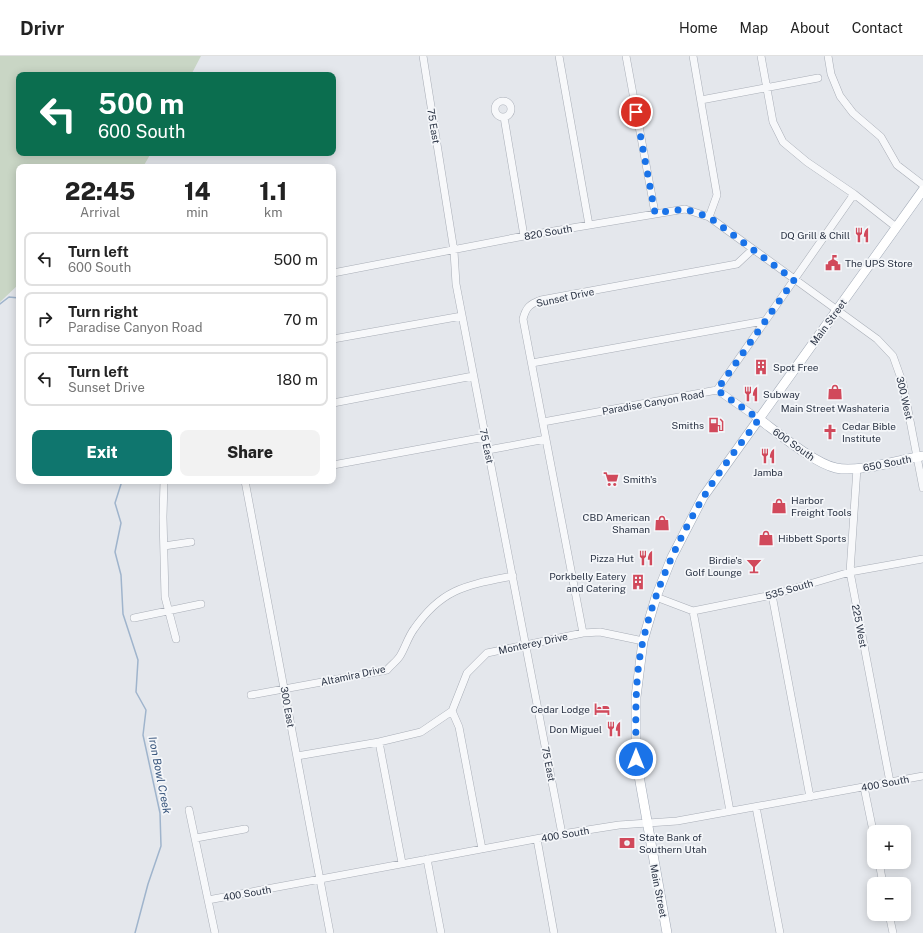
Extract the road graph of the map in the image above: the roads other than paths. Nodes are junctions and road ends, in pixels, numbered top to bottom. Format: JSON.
{"nodes":[{"id":1,"x":423,"y":56,"type":"edge"},
{"id":2,"x":559,"y":56,"type":"edge"},
{"id":3,"x":626,"y":56,"type":"edge"},
{"id":4,"x":693,"y":56,"type":"edge"},
{"id":5,"x":761,"y":56,"type":"edge"},
{"id":6,"x":828,"y":56,"type":"edge"},
{"id":7,"x":818,"y":78,"type":"dead end"},
{"id":8,"x":766,"y":87,"type":"junction"},
{"id":9,"x":701,"y":100,"type":"junction"},
{"id":10,"x":504,"y":117,"type":"dead end"},
{"id":11,"x":923,"y":185,"type":"edge"},
{"id":12,"x":923,"y":190,"type":"edge"},
{"id":13,"x":854,"y":194,"type":"junction"},
{"id":14,"x":655,"y":213,"type":"junction"},
{"id":15,"x":709,"y":217,"type":"junction"},
{"id":16,"x":589,"y":224,"type":"junction"},
{"id":17,"x":896,"y":227,"type":"junction"},
{"id":18,"x":524,"y":236,"type":"junction"},
{"id":19,"x":753,"y":249,"type":"junction"},
{"id":20,"x":454,"y":251,"type":"junction"},
{"id":21,"x":336,"y":272,"type":"edge"},
{"id":22,"x":794,"y":280,"type":"junction"},
{"id":23,"x":837,"y":310,"type":"junction"},
{"id":24,"x":462,"y":316,"type":"junction"},
{"id":25,"x":764,"y":321,"type":"junction"},
{"id":26,"x":336,"y":338,"type":"edge"},
{"id":27,"x":532,"y":362,"type":"junction"},
{"id":28,"x":473,"y":376,"type":"junction"},
{"id":29,"x":717,"y":390,"type":"junction"},
{"id":30,"x":336,"y":402,"type":"edge"},
{"id":31,"x":759,"y":419,"type":"junction"},
{"id":32,"x":543,"y":422,"type":"junction"},
{"id":33,"x":485,"y":437,"type":"junction"},
{"id":34,"x":546,"y":439,"type":"junction"},
{"id":35,"x":488,"y":450,"type":"junction"},
{"id":36,"x":920,"y":456,"type":"edge"},
{"id":37,"x":336,"y":464,"type":"edge"},
{"id":38,"x":857,"y":468,"type":"junction"},
{"id":39,"x":164,"y":484,"type":"edge"},
{"id":40,"x":246,"y":484,"type":"edge"},
{"id":41,"x":923,"y":488,"type":"edge"},
{"id":42,"x":191,"y":542,"type":"dead end"},
{"id":43,"x":164,"y":546,"type":"junction"},
{"id":44,"x":923,"y":559,"type":"edge"},
{"id":45,"x":850,"y":572,"type":"junction"},
{"id":46,"x":513,"y":576,"type":"junction"},
{"id":47,"x":772,"y":595,"type":"junction"},
{"id":48,"x":656,"y":597,"type":"junction"},
{"id":49,"x":201,"y":604,"type":"dead end"},
{"id":50,"x":693,"y":611,"type":"junction"},
{"id":51,"x":168,"y":612,"type":"junction"},
{"id":52,"x":134,"y":618,"type":"dead end"},
{"id":53,"x":583,"y":633,"type":"junction"},
{"id":54,"x":176,"y":639,"type":"dead end"},
{"id":55,"x":643,"y":641,"type":"junction"},
{"id":56,"x":526,"y":644,"type":"junction"},
{"id":57,"x":285,"y":689,"type":"junction"},
{"id":58,"x":251,"y":695,"type":"dead end"},
{"id":59,"x":452,"y":712,"type":"junction"},
{"id":60,"x":379,"y":742,"type":"junction"},
{"id":61,"x":298,"y":756,"type":"junction"},
{"id":62,"x":923,"y":776,"type":"edge"},
{"id":63,"x":890,"y":782,"type":"junction"},
{"id":64,"x":864,"y":787,"type":"junction"},
{"id":65,"x":810,"y":797,"type":"junction"},
{"id":66,"x":756,"y":807,"type":"junction"},
{"id":67,"x":190,"y":810,"type":"dead end"},
{"id":68,"x":730,"y":811,"type":"junction"},
{"id":69,"x":646,"y":823,"type":"junction"},
{"id":70,"x":872,"y":825,"type":"edge"},
{"id":71,"x":245,"y":829,"type":"dead end"},
{"id":72,"x":562,"y":834,"type":"junction"},
{"id":73,"x":196,"y":838,"type":"junction"},
{"id":74,"x":537,"y":839,"type":"junction"},
{"id":75,"x":482,"y":849,"type":"junction"},
{"id":76,"x":427,"y":859,"type":"junction"},
{"id":77,"x":402,"y":863,"type":"junction"},
{"id":78,"x":320,"y":879,"type":"junction"},
{"id":79,"x":208,"y":900,"type":"junction"},
{"id":80,"x":890,"y":921,"type":"edge"},
{"id":81,"x":215,"y":933,"type":"edge"},
{"id":82,"x":330,"y":933,"type":"edge"},
{"id":83,"x":441,"y":933,"type":"edge"},
{"id":84,"x":554,"y":933,"type":"edge"},
{"id":85,"x":667,"y":933,"type":"edge"},
{"id":86,"x":780,"y":933,"type":"edge"},
{"id":87,"x":893,"y":933,"type":"edge"}],
"edges":[{"from":1,"to":20,"type":"street","name":"75 East"},
{"from":2,"to":16,"type":"street"},
{"from":3,"to":14,"type":"street"},
{"from":4,"to":9,"type":"street"},
{"from":5,"to":8,"type":"street"},
{"from":6,"to":11,"type":"street"},
{"from":7,"to":8,"type":"street"},
{"from":8,"to":9,"type":"street"},
{"from":8,"to":13,"type":"street"},
{"from":9,"to":15,"type":"street"},
{"from":10,"to":18,"type":"street"},
{"from":12,"to":17,"type":"main road","name":"Main Street"},
{"from":13,"to":17,"type":"street"},
{"from":13,"to":22,"type":"street","name":"Paradise Canyon Road"},
{"from":14,"to":15,"type":"street","name":"820 South"},
{"from":14,"to":16,"type":"street","name":"820 South"},
{"from":15,"to":19,"type":"street","name":"820 South"},
{"from":16,"to":18,"type":"street","name":"820 South"},
{"from":17,"to":23,"type":"main road","name":"Main Street"},
{"from":18,"to":20,"type":"street","name":"820 South"},
{"from":19,"to":22,"type":"street"},
{"from":19,"to":27,"type":"street","name":"Sunset Drive"},
{"from":20,"to":21,"type":"street","name":"820 South"},
{"from":20,"to":24,"type":"street","name":"75 East"},
{"from":22,"to":23,"type":"street"},
{"from":22,"to":25,"type":"street","name":"Paradise Canyon Road"},
{"from":23,"to":31,"type":"main road","name":"Main Street"},
{"from":23,"to":36,"type":"street","name":"300 West"},
{"from":24,"to":26,"type":"street"},
{"from":24,"to":28,"type":"street","name":"75 East"},
{"from":25,"to":27,"type":"street"},
{"from":25,"to":29,"type":"street","name":"Paradise Canyon Road"},
{"from":27,"to":32,"type":"street","name":"Sunset Drive"},
{"from":28,"to":30,"type":"street"},
{"from":28,"to":33,"type":"street","name":"75 East"},
{"from":29,"to":31,"type":"street","name":"600 South"},
{"from":29,"to":32,"type":"street","name":"Paradise Canyon Road"},
{"from":31,"to":38,"type":"main road","name":"600 South"},
{"from":31,"to":48,"type":"main road","name":"Main Street"},
{"from":32,"to":34,"type":"street","name":"Sunset Drive"},
{"from":33,"to":35,"type":"street","name":"75 East"},
{"from":33,"to":37,"type":"street"},
{"from":34,"to":35,"type":"street"},
{"from":34,"to":53,"type":"street","name":"Sunset Drive"},
{"from":35,"to":46,"type":"street","name":"75 East"},
{"from":36,"to":38,"type":"main road","name":"650 South"},
{"from":36,"to":41,"type":"street","name":"300 West"},
{"from":38,"to":45,"type":"street","name":"225 West"},
{"from":39,"to":43,"type":"street"},
{"from":40,"to":57,"type":"street","name":"300 East"},
{"from":42,"to":43,"type":"street"},
{"from":43,"to":51,"type":"street"},
{"from":44,"to":45,"type":"street","name":"535 South"},
{"from":45,"to":47,"type":"street","name":"535 South"},
{"from":45,"to":63,"type":"street","name":"225 West"},
{"from":46,"to":56,"type":"street","name":"75 East"},
{"from":46,"to":57,"type":"street","name":"Altamira Drive"},
{"from":47,"to":50,"type":"street","name":"535 South"},
{"from":47,"to":65,"type":"street"},
{"from":48,"to":50,"type":"street"},
{"from":48,"to":55,"type":"main road","name":"Main Street"},
{"from":49,"to":51,"type":"street"},
{"from":50,"to":68,"type":"street"},
{"from":51,"to":52,"type":"street"},
{"from":51,"to":54,"type":"street"},
{"from":53,"to":55,"type":"street","name":"Monterey Drive"},
{"from":53,"to":56,"type":"street","name":"Monterey Drive"},
{"from":55,"to":69,"type":"main road","name":"Main Street"},
{"from":56,"to":59,"type":"street","name":"Monterey Drive"},
{"from":56,"to":72,"type":"street","name":"75 East"},
{"from":57,"to":58,"type":"street","name":"Altamira Drive"},
{"from":57,"to":61,"type":"street","name":"300 East"},
{"from":59,"to":60,"type":"street"},
{"from":59,"to":75,"type":"street"},
{"from":60,"to":61,"type":"street"},
{"from":60,"to":77,"type":"street"},
{"from":61,"to":78,"type":"street","name":"300 East"},
{"from":62,"to":63,"type":"street","name":"400 South"},
{"from":63,"to":64,"type":"street","name":"400 South"},
{"from":64,"to":65,"type":"street","name":"400 South"},
{"from":64,"to":70,"type":"street"},
{"from":65,"to":66,"type":"street","name":"400 South"},
{"from":66,"to":68,"type":"street","name":"400 South"},
{"from":66,"to":86,"type":"street"},
{"from":67,"to":73,"type":"street"},
{"from":68,"to":69,"type":"street","name":"400 South"},
{"from":69,"to":72,"type":"street","name":"400 South"},
{"from":69,"to":85,"type":"main road","name":"Main Street"},
{"from":71,"to":73,"type":"street"},
{"from":72,"to":74,"type":"street","name":"400 South"},
{"from":73,"to":79,"type":"street"},
{"from":74,"to":75,"type":"street","name":"400 South"},
{"from":74,"to":84,"type":"street"},
{"from":75,"to":76,"type":"street","name":"400 South"},
{"from":76,"to":77,"type":"street","name":"400 South"},
{"from":76,"to":83,"type":"street"},
{"from":77,"to":78,"type":"street","name":"400 South"},
{"from":78,"to":79,"type":"street","name":"400 South"},
{"from":78,"to":82,"type":"street","name":"300 East"},
{"from":79,"to":81,"type":"street"},
{"from":80,"to":87,"type":"street"}]}
